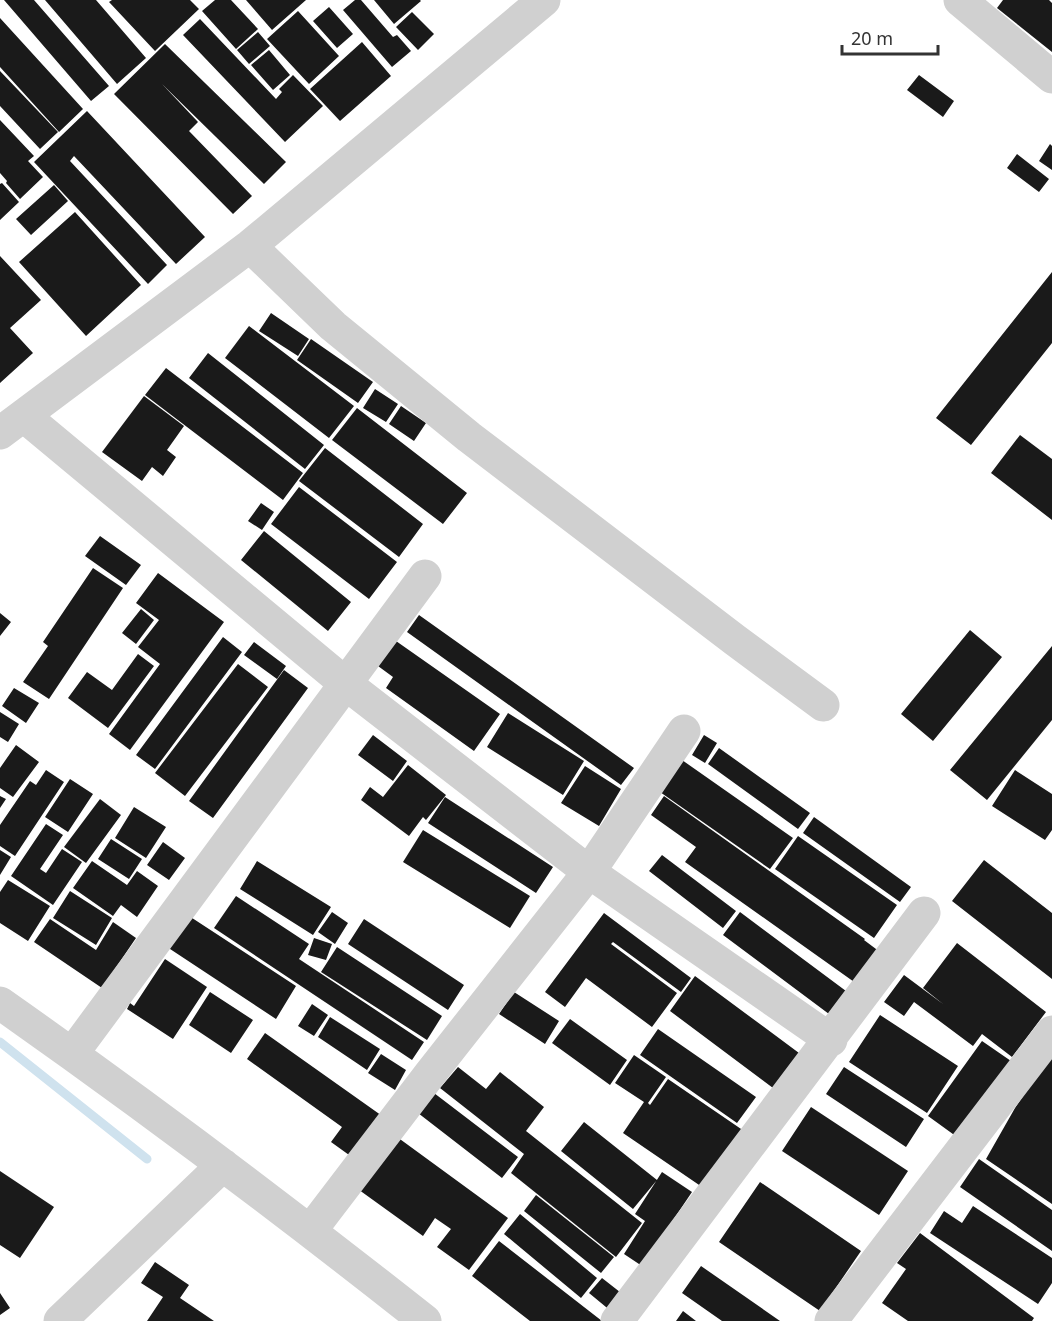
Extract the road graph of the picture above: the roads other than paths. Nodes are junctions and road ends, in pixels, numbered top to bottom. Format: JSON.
{"nodes":[{"id":1,"x":544,"y":0,"type":"edge"},
{"id":2,"x":960,"y":0,"type":"edge"},
{"id":3,"x":1052,"y":77,"type":"edge"},
{"id":4,"x":250,"y":246,"type":"junction"},
{"id":5,"x":12,"y":425,"type":"edge"},
{"id":6,"x":425,"y":576,"type":"dead end"},
{"id":7,"x":346,"y":684,"type":"junction"},
{"id":8,"x":823,"y":705,"type":"dead end"},
{"id":9,"x":684,"y":731,"type":"dead end"},
{"id":10,"x":589,"y":872,"type":"junction"},
{"id":11,"x":924,"y":913,"type":"dead end"},
{"id":12,"x":0,"y":1003,"type":"edge"},
{"id":13,"x":1052,"y":1032,"type":"edge"},
{"id":14,"x":831,"y":1040,"type":"junction"},
{"id":15,"x":72,"y":1054,"type":"junction"},
{"id":16,"x":223,"y":1165,"type":"junction"},
{"id":17,"x":311,"y":1230,"type":"junction"},
{"id":18,"x":60,"y":1321,"type":"edge"},
{"id":19,"x":425,"y":1321,"type":"edge"},
{"id":20,"x":617,"y":1321,"type":"edge"},
{"id":21,"x":831,"y":1321,"type":"edge"}],
"edges":[{"from":1,"to":4,"type":"street"},
{"from":2,"to":3,"type":"street"},
{"from":4,"to":5,"type":"street"},
{"from":4,"to":8,"type":"street"},
{"from":5,"to":7,"type":"street"},
{"from":6,"to":7,"type":"street"},
{"from":7,"to":10,"type":"street"},
{"from":7,"to":15,"type":"street"},
{"from":9,"to":10,"type":"street"},
{"from":10,"to":14,"type":"street"},
{"from":10,"to":17,"type":"street"},
{"from":11,"to":14,"type":"street"},
{"from":12,"to":15,"type":"street"},
{"from":13,"to":21,"type":"street"},
{"from":14,"to":20,"type":"street"},
{"from":15,"to":16,"type":"street"},
{"from":16,"to":17,"type":"street"},
{"from":16,"to":18,"type":"street"},
{"from":17,"to":19,"type":"street"}]}
